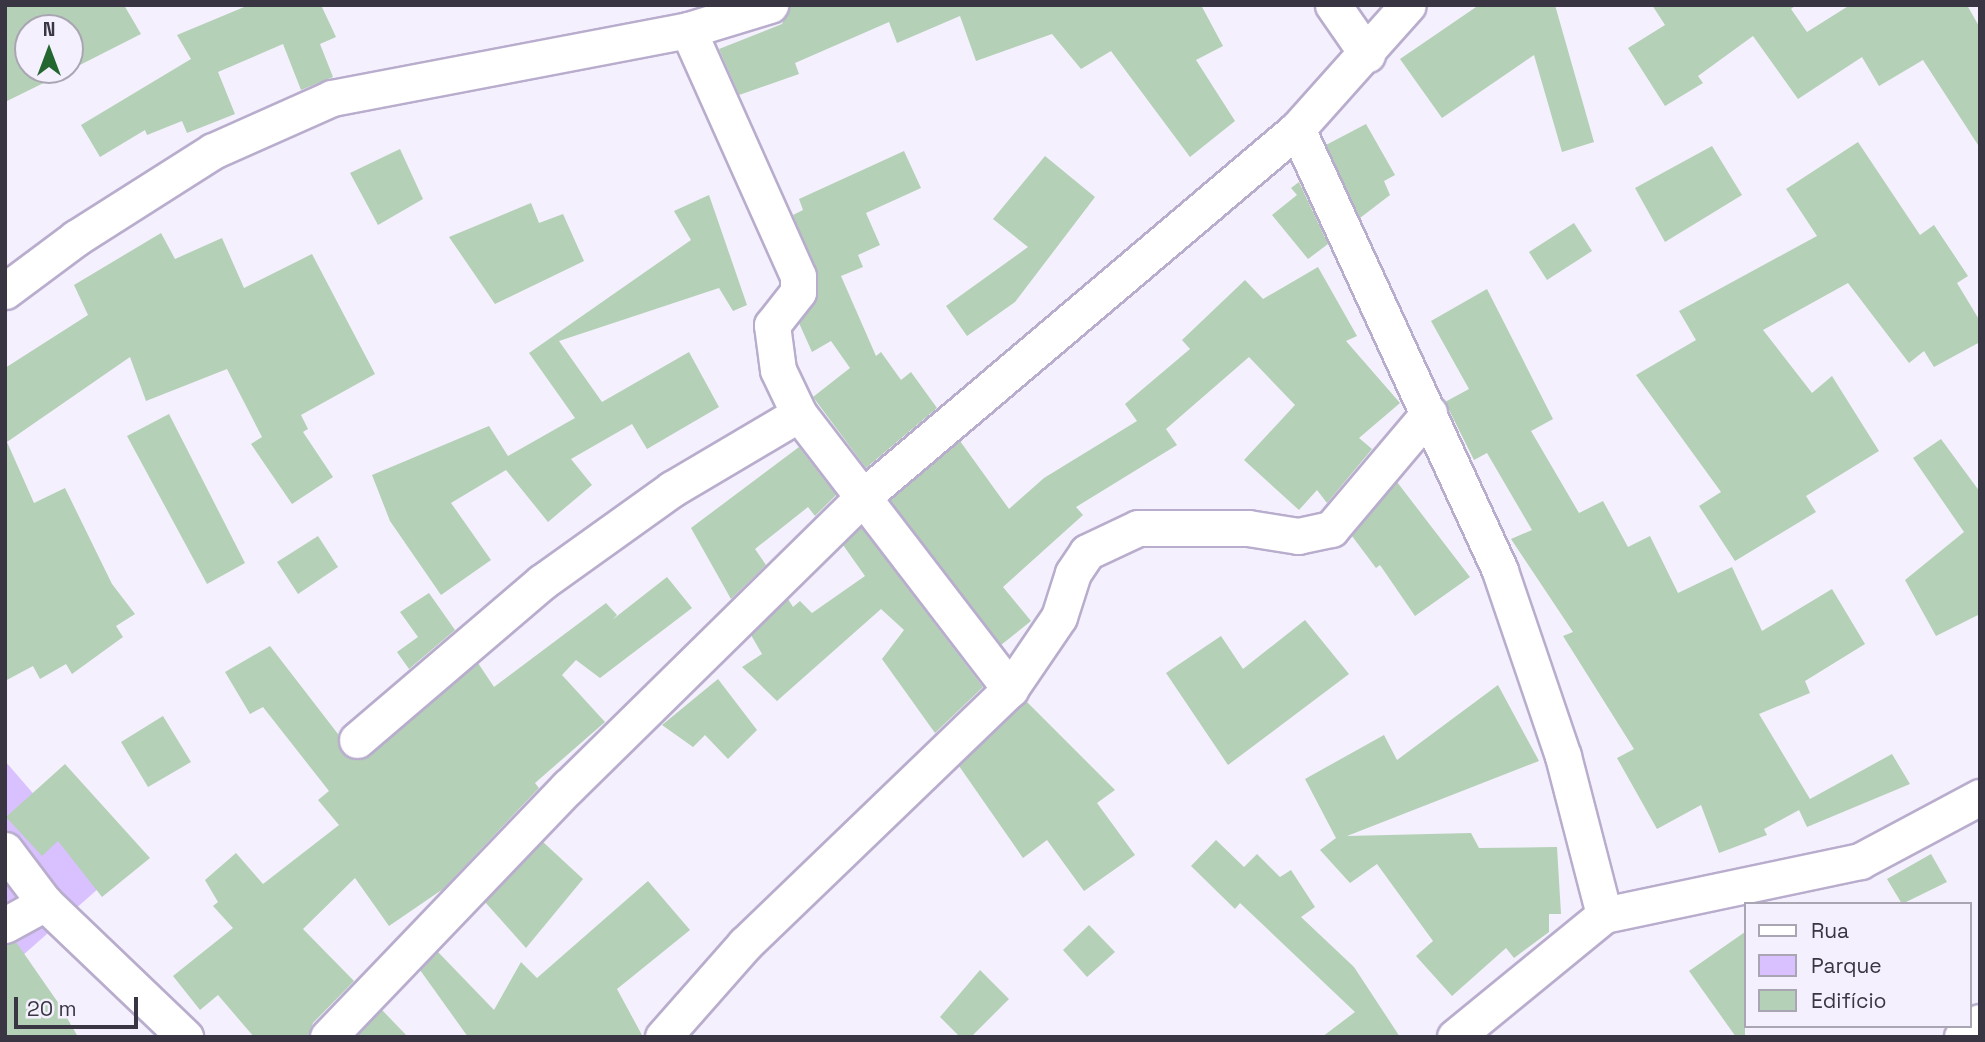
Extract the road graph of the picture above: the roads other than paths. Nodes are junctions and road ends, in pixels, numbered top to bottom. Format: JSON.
{"nodes":[{"id":1,"x":1334,"y":5,"type":"edge"},
{"id":2,"x":1408,"y":5,"type":"edge"},
{"id":3,"x":753,"y":8,"type":"edge"},
{"id":4,"x":688,"y":30,"type":"junction"},
{"id":5,"x":1367,"y":54,"type":"junction"},
{"id":6,"x":1297,"y":129,"type":"junction"},
{"id":7,"x":5,"y":291,"type":"edge"},
{"id":8,"x":1429,"y":413,"type":"junction"},
{"id":9,"x":799,"y":414,"type":"junction"},
{"id":10,"x":864,"y":495,"type":"junction"},
{"id":11,"x":1010,"y":689,"type":"junction"},
{"id":12,"x":358,"y":740,"type":"dead end"},
{"id":13,"x":1980,"y":797,"type":"edge"},
{"id":14,"x":5,"y":850,"type":"edge"},
{"id":15,"x":45,"y":903,"type":"junction"},
{"id":16,"x":1604,"y":915,"type":"junction"},
{"id":17,"x":5,"y":925,"type":"edge"},
{"id":18,"x":1980,"y":1022,"type":"edge"},
{"id":19,"x":185,"y":1037,"type":"edge"},
{"id":20,"x":328,"y":1037,"type":"edge"},
{"id":21,"x":663,"y":1037,"type":"edge"},
{"id":22,"x":1455,"y":1037,"type":"edge"},
{"id":23,"x":1962,"y":1037,"type":"edge"}],
"edges":[{"from":1,"to":5,"type":"street"},
{"from":2,"to":5,"type":"street"},
{"from":3,"to":4,"type":"street"},
{"from":4,"to":7,"type":"street"},
{"from":4,"to":9,"type":"street"},
{"from":5,"to":6,"type":"street"},
{"from":6,"to":8,"type":"street"},
{"from":6,"to":10,"type":"street"},
{"from":8,"to":11,"type":"street"},
{"from":8,"to":16,"type":"street"},
{"from":9,"to":10,"type":"street"},
{"from":9,"to":12,"type":"street"},
{"from":10,"to":11,"type":"street"},
{"from":10,"to":20,"type":"street"},
{"from":11,"to":21,"type":"street"},
{"from":13,"to":16,"type":"street"},
{"from":14,"to":15,"type":"street"},
{"from":15,"to":17,"type":"street"},
{"from":15,"to":19,"type":"street"},
{"from":16,"to":22,"type":"street"},
{"from":18,"to":23,"type":"street"}]}
